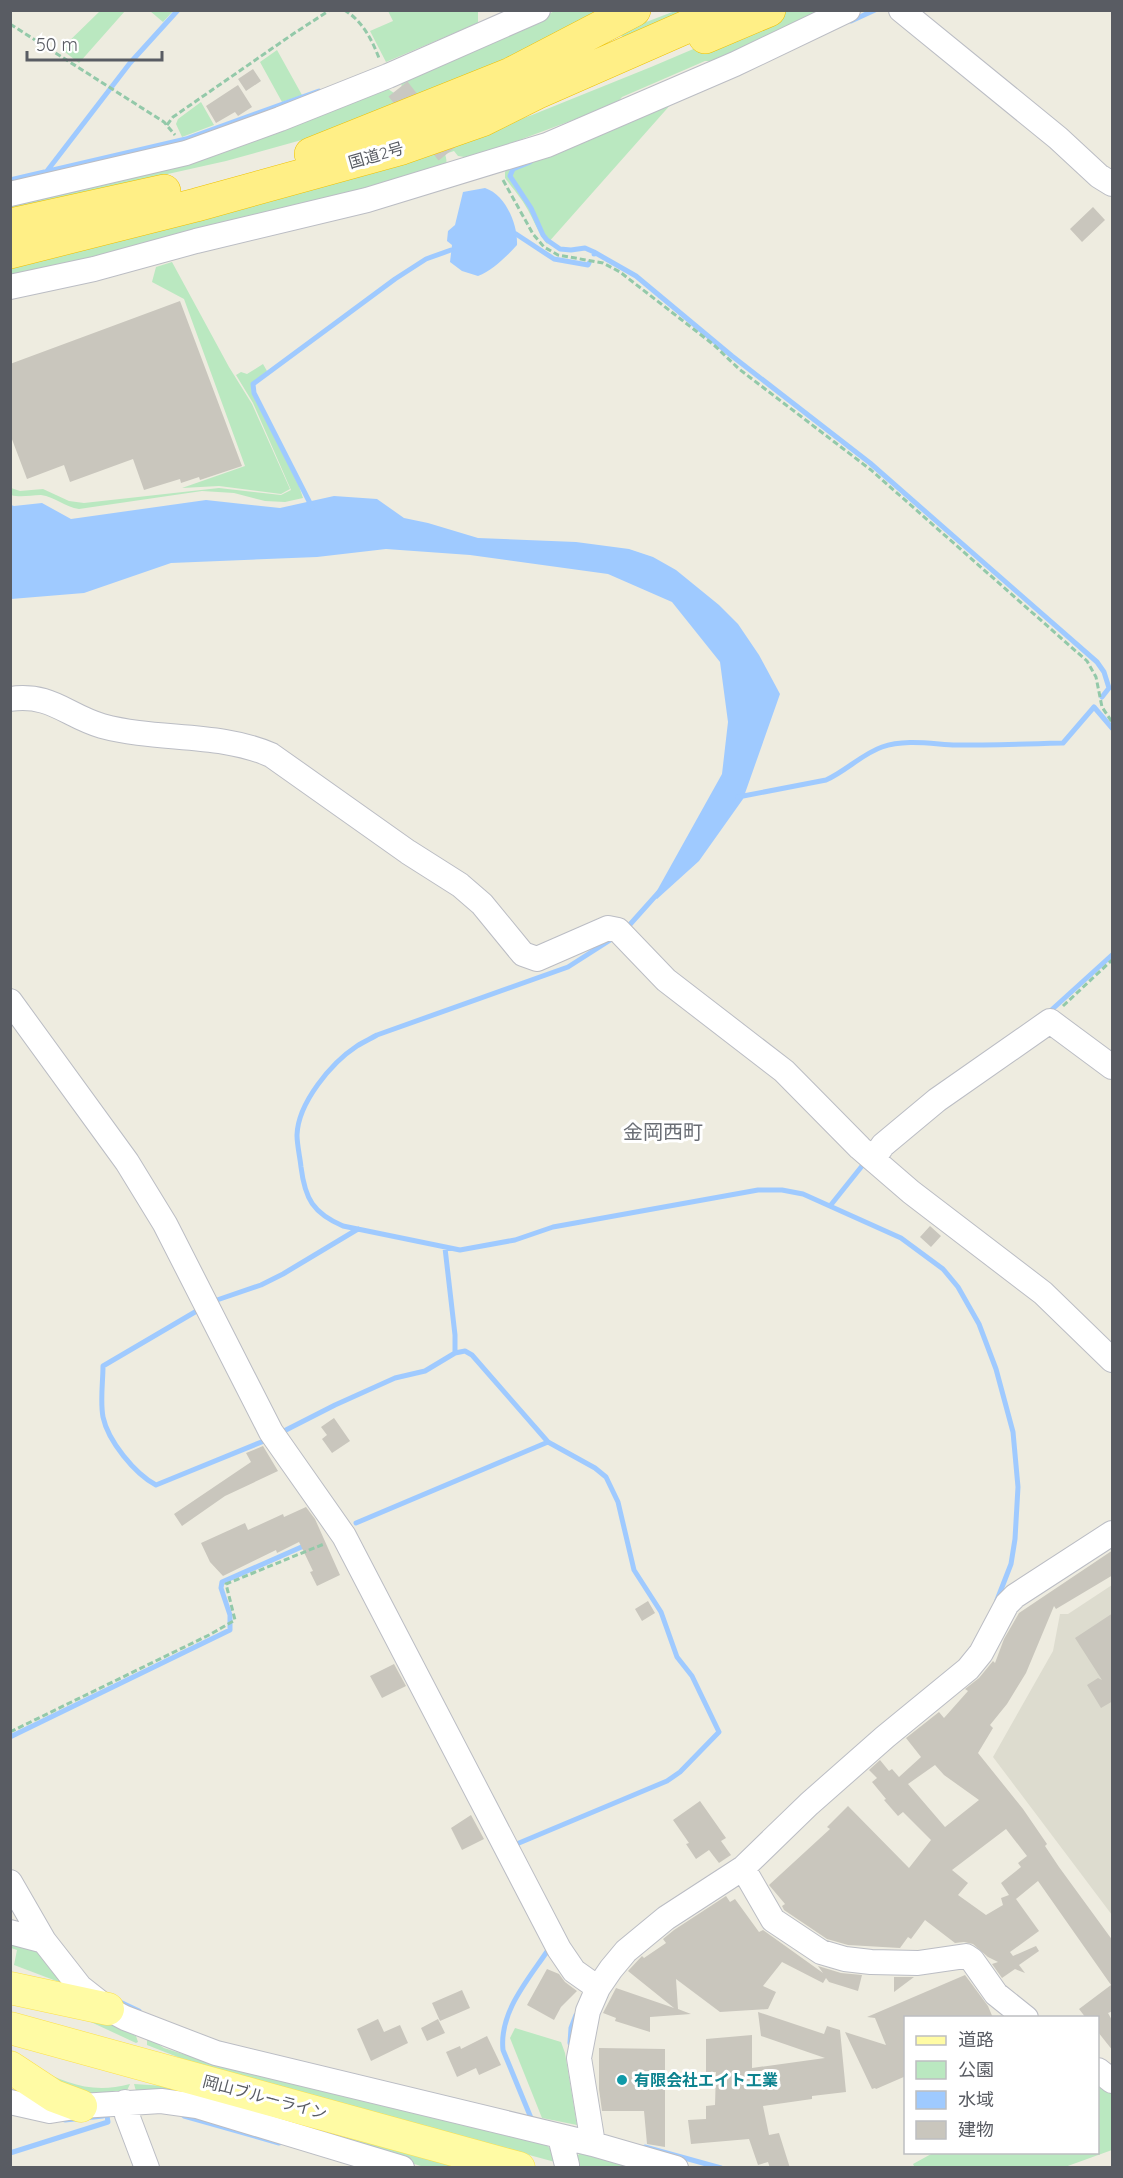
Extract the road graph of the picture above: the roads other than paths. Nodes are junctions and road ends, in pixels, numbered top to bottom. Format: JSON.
{"nodes":[{"id":1,"x":538,"y":10,"type":"edge"},
{"id":2,"x":634,"y":10,"type":"edge"},
{"id":3,"x":715,"y":10,"type":"edge"},
{"id":4,"x":726,"y":10,"type":"edge"},
{"id":5,"x":769,"y":10,"type":"edge"},
{"id":6,"x":848,"y":10,"type":"edge"},
{"id":7,"x":902,"y":10,"type":"edge"},
{"id":8,"x":482,"y":120,"type":"junction"},
{"id":9,"x":301,"y":158,"type":"junction"},
{"id":10,"x":1113,"y":184,"type":"edge"},
{"id":11,"x":10,"y":194,"type":"edge"},
{"id":12,"x":10,"y":225,"type":"edge"},
{"id":13,"x":10,"y":252,"type":"edge"},
{"id":14,"x":10,"y":287,"type":"edge"},
{"id":15,"x":10,"y":699,"type":"edge"},
{"id":16,"x":10,"y":1001,"type":"edge"},
{"id":17,"x":1113,"y":1066,"type":"edge"},
{"id":18,"x":873,"y":1159,"type":"junction"},
{"id":19,"x":1113,"y":1360,"type":"edge"},
{"id":20,"x":1113,"y":1533,"type":"edge"},
{"id":21,"x":743,"y":1868,"type":"junction"},
{"id":22,"x":10,"y":1882,"type":"edge"},
{"id":23,"x":10,"y":1932,"type":"edge"},
{"id":24,"x":44,"y":1941,"type":"junction"},
{"id":25,"x":598,"y":1988,"type":"junction"},
{"id":26,"x":10,"y":1989,"type":"edge"},
{"id":27,"x":108,"y":2009,"type":"junction"},
{"id":28,"x":1024,"y":2016,"type":"edge"},
{"id":29,"x":10,"y":2028,"type":"edge"},
{"id":30,"x":10,"y":2067,"type":"edge"},
{"id":31,"x":1099,"y":2071,"type":"edge"},
{"id":32,"x":1113,"y":2080,"type":"edge"},
{"id":33,"x":10,"y":2102,"type":"edge"},
{"id":34,"x":81,"y":2106,"type":"junction"},
{"id":35,"x":126,"y":2110,"type":"junction"},
{"id":36,"x":560,"y":2137,"type":"junction"},
{"id":37,"x":593,"y":2144,"type":"junction"},
{"id":38,"x":567,"y":2165,"type":"dead end"},
{"id":39,"x":147,"y":2168,"type":"edge"},
{"id":40,"x":402,"y":2168,"type":"edge"},
{"id":41,"x":519,"y":2168,"type":"edge"},
{"id":42,"x":676,"y":2168,"type":"edge"}],
"edges":[{"from":1,"to":11,"type":"street"},
{"from":2,"to":9,"type":"highway"},
{"from":3,"to":9,"type":"highway","name":"国道2号"},
{"from":4,"to":8,"type":"highway","name":"国道2号"},
{"from":5,"to":8,"type":"highway"},
{"from":6,"to":14,"type":"street"},
{"from":7,"to":10,"type":"street"},
{"from":8,"to":13,"type":"highway","name":"国道2号"},
{"from":9,"to":12,"type":"highway","name":"国道2号"},
{"from":15,"to":18,"type":"street"},
{"from":16,"to":25,"type":"street"},
{"from":17,"to":18,"type":"street"},
{"from":18,"to":19,"type":"street"},
{"from":20,"to":21,"type":"street"},
{"from":21,"to":25,"type":"street"},
{"from":21,"to":28,"type":"street"},
{"from":22,"to":24,"type":"street"},
{"from":23,"to":24,"type":"street"},
{"from":24,"to":27,"type":"street"},
{"from":25,"to":37,"type":"street"},
{"from":26,"to":27,"type":"main road"},
{"from":27,"to":36,"type":"street"},
{"from":29,"to":41,"type":"main road","name":"岡山ブルーライン"},
{"from":30,"to":34,"type":"main road"},
{"from":31,"to":32,"type":"street"},
{"from":33,"to":34,"type":"street"},
{"from":34,"to":35,"type":"street"},
{"from":35,"to":39,"type":"street"},
{"from":35,"to":40,"type":"street"},
{"from":36,"to":37,"type":"street"},
{"from":36,"to":38,"type":"street"},
{"from":37,"to":42,"type":"street"}]}
